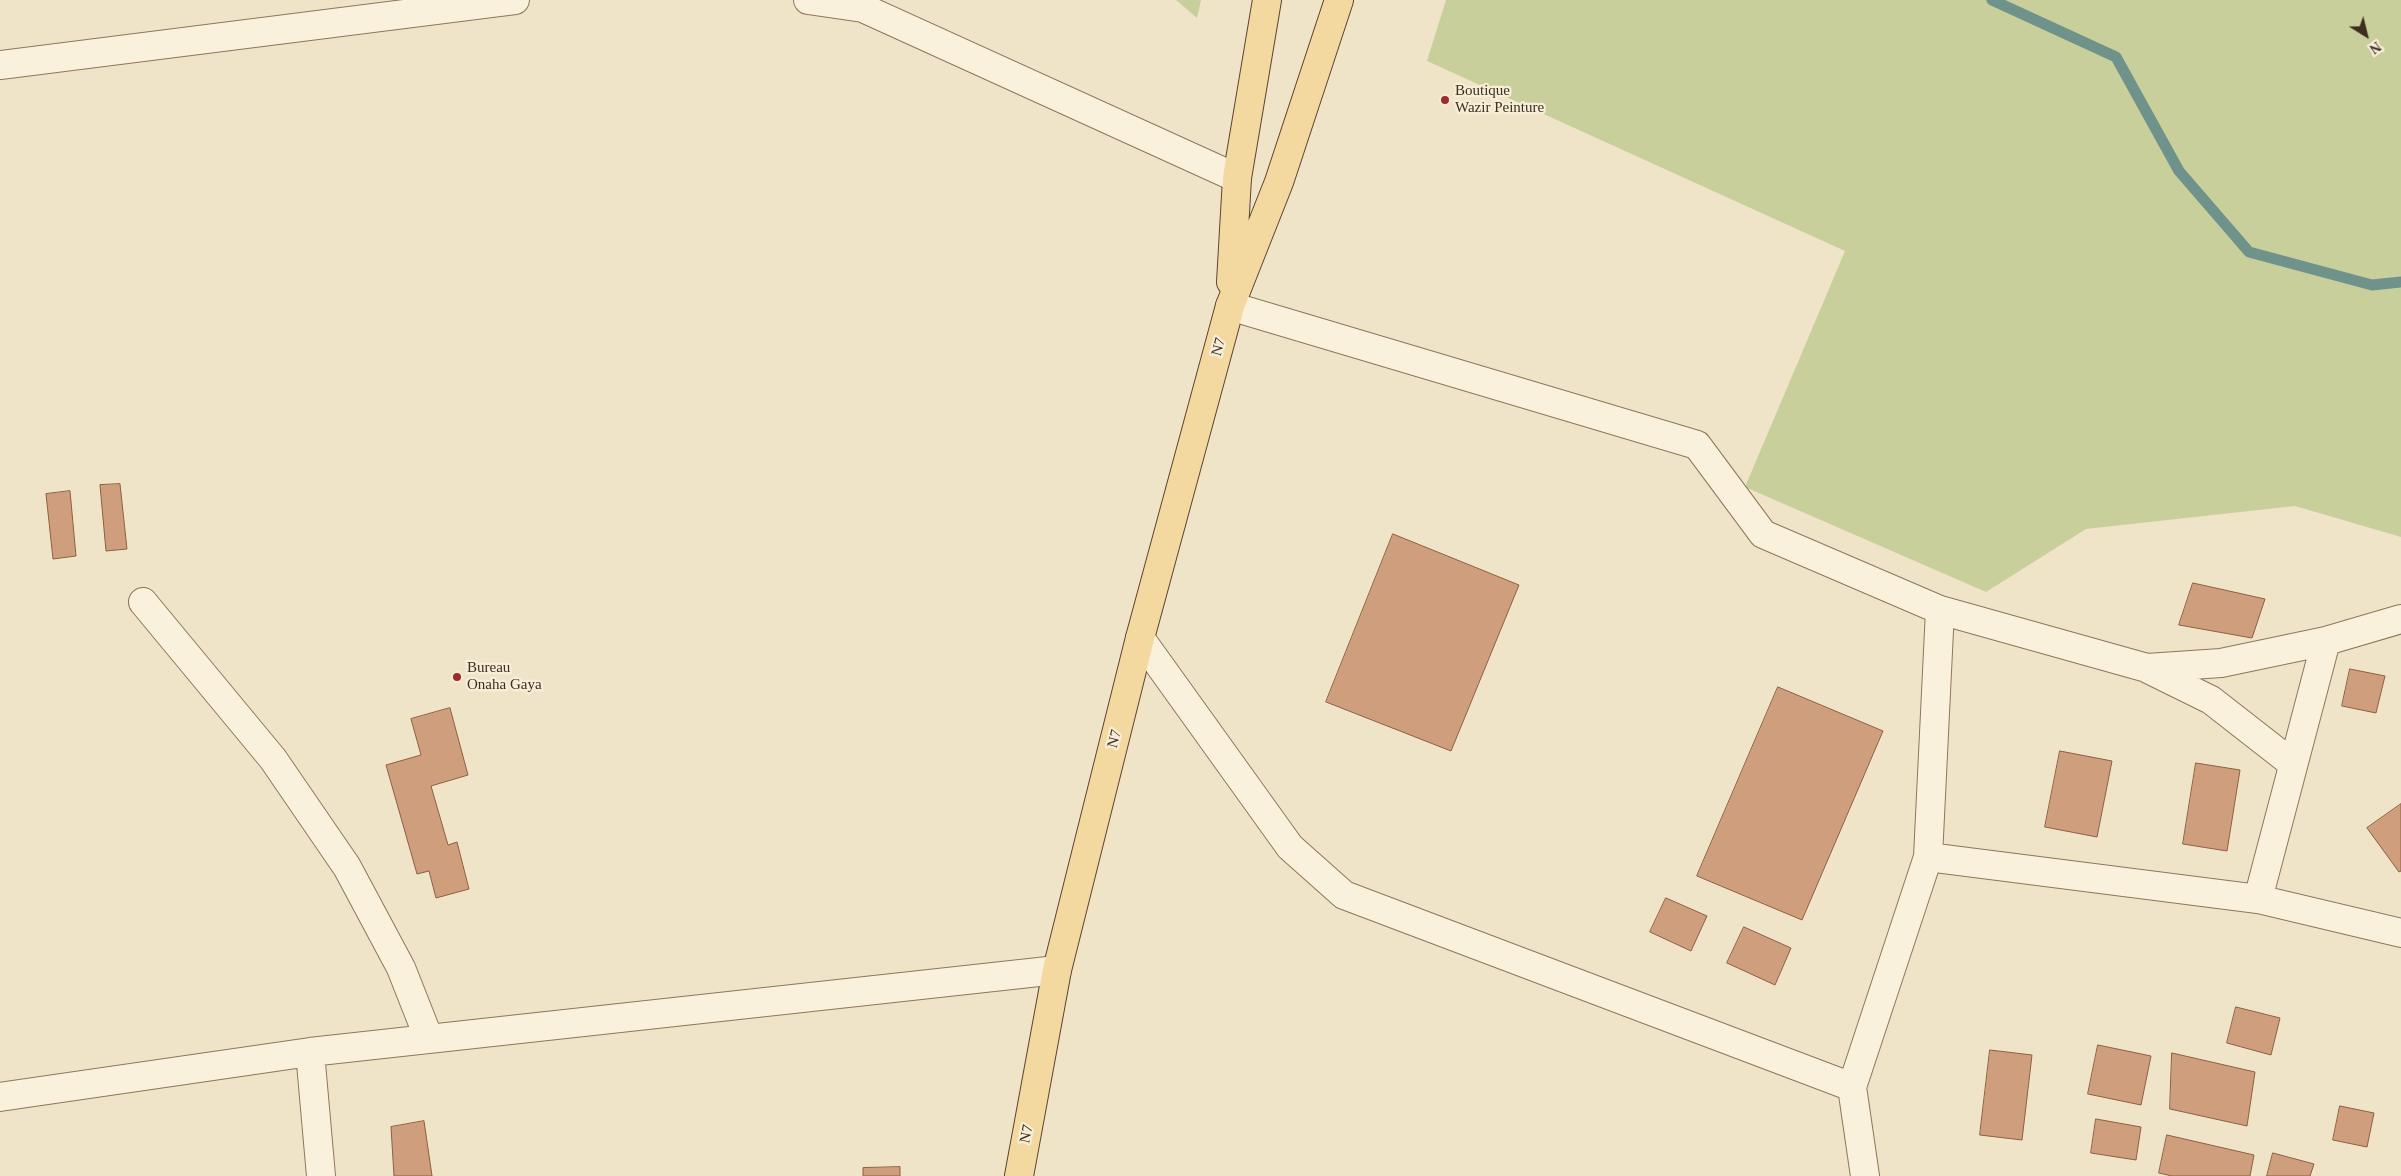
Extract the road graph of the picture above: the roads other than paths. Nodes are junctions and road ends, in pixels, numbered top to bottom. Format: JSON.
{"nodes":[{"id":1,"x":515,"y":0,"type":"edge"},
{"id":2,"x":808,"y":0,"type":"edge"},
{"id":3,"x":1267,"y":0,"type":"edge"},
{"id":4,"x":1339,"y":0,"type":"edge"},
{"id":5,"x":0,"y":65,"type":"edge"},
{"id":6,"x":1237,"y":178,"type":"junction"},
{"id":7,"x":1230,"y":306,"type":"junction"},
{"id":8,"x":143,"y":602,"type":"dead end"},
{"id":9,"x":1940,"y":610,"type":"junction"},
{"id":10,"x":2401,"y":619,"type":"edge"},
{"id":11,"x":1140,"y":638,"type":"junction"},
{"id":12,"x":2326,"y":641,"type":"junction"},
{"id":13,"x":2147,"y":668,"type":"junction"},
{"id":14,"x":2293,"y":764,"type":"junction"},
{"id":15,"x":1928,"y":857,"type":"junction"},
{"id":16,"x":2258,"y":898,"type":"junction"},
{"id":17,"x":2401,"y":932,"type":"edge"},
{"id":18,"x":1057,"y":970,"type":"junction"},
{"id":19,"x":429,"y":1039,"type":"junction"},
{"id":20,"x":310,"y":1052,"type":"junction"},
{"id":21,"x":1852,"y":1087,"type":"junction"},
{"id":22,"x":0,"y":1098,"type":"edge"},
{"id":23,"x":321,"y":1176,"type":"edge"},
{"id":24,"x":1019,"y":1176,"type":"edge"},
{"id":25,"x":1865,"y":1176,"type":"edge"}],
"edges":[{"from":1,"to":5,"type":"street"},
{"from":2,"to":6,"type":"street"},
{"from":3,"to":6,"type":"main road"},
{"from":4,"to":7,"type":"main road"},
{"from":6,"to":7,"type":"main road"},
{"from":7,"to":9,"type":"street"},
{"from":7,"to":11,"type":"main road","name":"N7"},
{"from":8,"to":19,"type":"street"},
{"from":9,"to":13,"type":"street"},
{"from":9,"to":15,"type":"street"},
{"from":10,"to":12,"type":"street"},
{"from":11,"to":18,"type":"main road","name":"N7"},
{"from":11,"to":21,"type":"street"},
{"from":12,"to":13,"type":"street"},
{"from":12,"to":14,"type":"street"},
{"from":13,"to":14,"type":"street"},
{"from":14,"to":16,"type":"street"},
{"from":15,"to":16,"type":"street"},
{"from":15,"to":21,"type":"street"},
{"from":16,"to":17,"type":"street"},
{"from":18,"to":19,"type":"street"},
{"from":18,"to":24,"type":"main road","name":"N7"},
{"from":19,"to":20,"type":"street"},
{"from":20,"to":22,"type":"street"},
{"from":20,"to":23,"type":"street"},
{"from":21,"to":25,"type":"street"}]}
